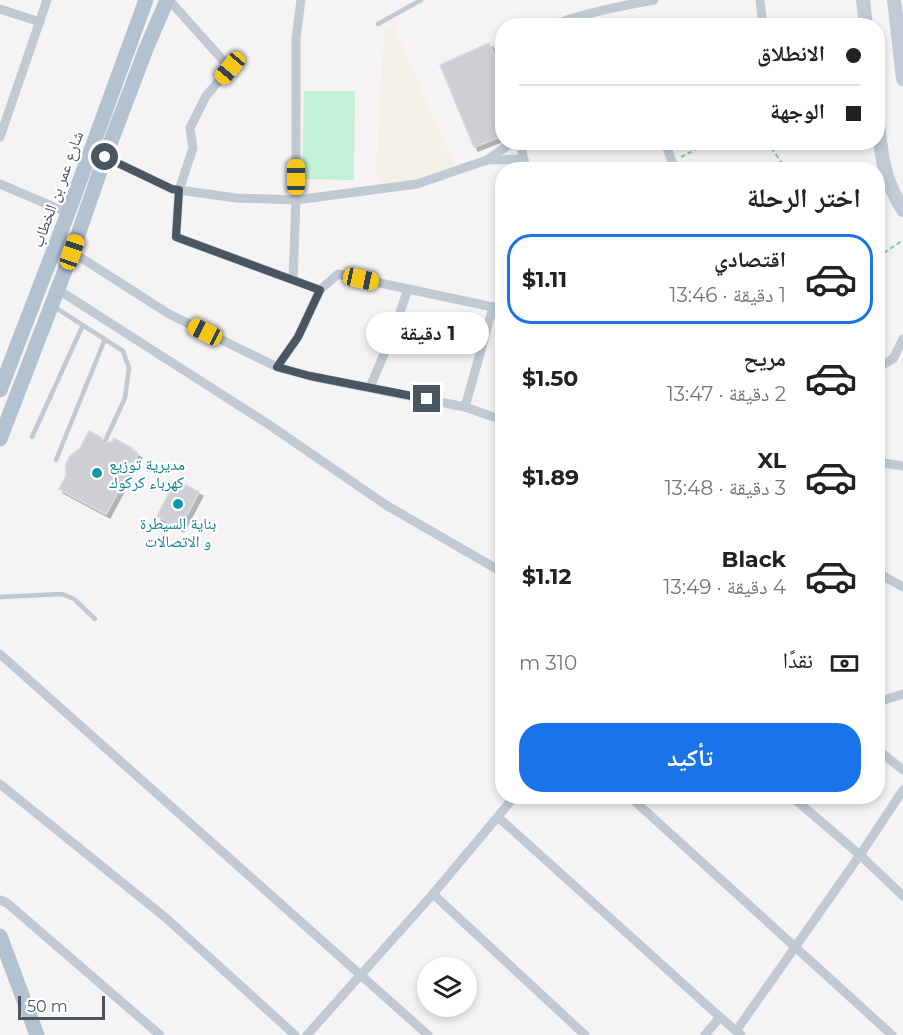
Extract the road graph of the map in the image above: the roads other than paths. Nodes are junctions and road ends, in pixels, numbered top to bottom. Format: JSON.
{"nodes":[{"id":1,"x":48,"y":0,"type":"edge"},
{"id":2,"x":146,"y":0,"type":"edge"},
{"id":3,"x":168,"y":0,"type":"edge"},
{"id":4,"x":301,"y":0,"type":"edge"},
{"id":5,"x":421,"y":0,"type":"edge"},
{"id":6,"x":654,"y":0,"type":"edge"},
{"id":7,"x":760,"y":0,"type":"edge"},
{"id":8,"x":863,"y":0,"type":"edge"},
{"id":9,"x":894,"y":0,"type":"edge"},
{"id":10,"x":0,"y":9,"type":"edge"},
{"id":11,"x":578,"y":18,"type":"edge"},
{"id":12,"x":762,"y":18,"type":"edge"},
{"id":13,"x":865,"y":18,"type":"edge"},
{"id":14,"x":899,"y":21,"type":"edge"},
{"id":15,"x":40,"y":22,"type":"junction"},
{"id":16,"x":378,"y":24,"type":"dead end"},
{"id":17,"x":903,"y":79,"type":"edge"},
{"id":18,"x":0,"y":137,"type":"edge"},
{"id":19,"x":501,"y":150,"type":"edge"},
{"id":20,"x":522,"y":150,"type":"edge"},
{"id":21,"x":105,"y":157,"type":"junction"},
{"id":22,"x":524,"y":159,"type":"junction"},
{"id":23,"x":487,"y":160,"type":"junction"},
{"id":24,"x":525,"y":162,"type":"edge"},
{"id":25,"x":885,"y":172,"type":"edge"},
{"id":26,"x":0,"y":184,"type":"edge"},
{"id":27,"x":179,"y":190,"type":"junction"},
{"id":28,"x":296,"y":200,"type":"junction"},
{"id":29,"x":903,"y":210,"type":"edge"},
{"id":30,"x":68,"y":213,"type":"junction"},
{"id":31,"x":72,"y":252,"type":"junction"},
{"id":32,"x":293,"y":280,"type":"junction"},
{"id":33,"x":57,"y":289,"type":"junction"},
{"id":34,"x":408,"y":289,"type":"junction"},
{"id":35,"x":320,"y":290,"type":"junction"},
{"id":36,"x":51,"y":304,"type":"junction"},
{"id":37,"x":495,"y":307,"type":"edge"},
{"id":38,"x":495,"y":317,"type":"edge"},
{"id":39,"x":82,"y":325,"type":"junction"},
{"id":40,"x":105,"y":339,"type":"junction"},
{"id":41,"x":903,"y":339,"type":"edge"},
{"id":42,"x":885,"y":363,"type":"edge"},
{"id":43,"x":277,"y":367,"type":"junction"},
{"id":44,"x":370,"y":387,"type":"junction"},
{"id":45,"x":0,"y":390,"type":"edge"},
{"id":46,"x":465,"y":407,"type":"junction"},
{"id":47,"x":495,"y":418,"type":"edge"},
{"id":48,"x":32,"y":437,"type":"dead end"},
{"id":49,"x":0,"y":439,"type":"edge"},
{"id":50,"x":106,"y":439,"type":"dead end"},
{"id":51,"x":56,"y":460,"type":"dead end"},
{"id":52,"x":885,"y":463,"type":"edge"},
{"id":53,"x":903,"y":466,"type":"edge"},
{"id":54,"x":495,"y":568,"type":"edge"},
{"id":55,"x":885,"y":577,"type":"edge"},
{"id":56,"x":903,"y":587,"type":"edge"},
{"id":57,"x":0,"y":597,"type":"edge"},
{"id":58,"x":95,"y":619,"type":"dead end"},
{"id":59,"x":0,"y":654,"type":"edge"},
{"id":60,"x":903,"y":694,"type":"edge"},
{"id":61,"x":885,"y":700,"type":"edge"},
{"id":62,"x":885,"y":756,"type":"edge"},
{"id":63,"x":903,"y":770,"type":"edge"},
{"id":64,"x":0,"y":784,"type":"edge"},
{"id":65,"x":903,"y":790,"type":"edge"},
{"id":66,"x":509,"y":804,"type":"edge"},
{"id":67,"x":638,"y":804,"type":"edge"},
{"id":68,"x":800,"y":804,"type":"edge"},
{"id":69,"x":498,"y":817,"type":"junction"},
{"id":70,"x":860,"y":855,"type":"junction"},
{"id":71,"x":433,"y":894,"type":"junction"},
{"id":72,"x":903,"y":896,"type":"edge"},
{"id":73,"x":0,"y":900,"type":"edge"},
{"id":74,"x":0,"y":936,"type":"edge"},
{"id":75,"x":794,"y":948,"type":"junction"},
{"id":76,"x":0,"y":962,"type":"edge"},
{"id":77,"x":361,"y":976,"type":"junction"},
{"id":78,"x":720,"y":1017,"type":"junction"},
{"id":79,"x":739,"y":1033,"type":"edge"},
{"id":80,"x":28,"y":1035,"type":"edge"},
{"id":81,"x":37,"y":1035,"type":"edge"},
{"id":82,"x":160,"y":1035,"type":"edge"},
{"id":83,"x":295,"y":1035,"type":"edge"},
{"id":84,"x":307,"y":1035,"type":"edge"},
{"id":85,"x":428,"y":1035,"type":"edge"},
{"id":86,"x":585,"y":1035,"type":"edge"},
{"id":87,"x":705,"y":1035,"type":"edge"},
{"id":88,"x":892,"y":1035,"type":"edge"}],
"edges":[{"from":1,"to":15,"type":"street"},
{"from":2,"to":30,"type":"main road","name":"شارع عمر بن الخطاب"},
{"from":3,"to":21,"type":"main road","name":"شارع عمر بن الخطاب"},
{"from":3,"to":27,"type":"street"},
{"from":4,"to":28,"type":"street"},
{"from":5,"to":16,"type":"lane"},
{"from":6,"to":11,"type":"street"},
{"from":7,"to":12,"type":"street"},
{"from":8,"to":13,"type":"street"},
{"from":9,"to":14,"type":"street"},
{"from":10,"to":15,"type":"street"},
{"from":14,"to":17,"type":"street"},
{"from":15,"to":18,"type":"street"},
{"from":19,"to":23,"type":"street"},
{"from":20,"to":22,"type":"street"},
{"from":21,"to":27,"type":"street"},
{"from":21,"to":31,"type":"main road","name":"شارع عمر بن الخطاب"},
{"from":22,"to":23,"type":"street"},
{"from":22,"to":24,"type":"street"},
{"from":23,"to":28,"type":"street"},
{"from":25,"to":29,"type":"street"},
{"from":26,"to":30,"type":"street"},
{"from":27,"to":28,"type":"street"},
{"from":27,"to":32,"type":"street"},
{"from":28,"to":32,"type":"street"},
{"from":30,"to":45,"type":"main road","name":"شارع عمر بن الخطاب"},
{"from":31,"to":33,"type":"main road","name":"شارع عمر بن الخطاب"},
{"from":31,"to":43,"type":"street"},
{"from":32,"to":35,"type":"street"},
{"from":33,"to":36,"type":"main road","name":"شارع عمر بن الخطاب"},
{"from":33,"to":54,"type":"street"},
{"from":34,"to":35,"type":"street"},
{"from":34,"to":37,"type":"street"},
{"from":34,"to":44,"type":"street"},
{"from":35,"to":43,"type":"street"},
{"from":36,"to":39,"type":"lane"},
{"from":36,"to":49,"type":"main road","name":"شارع عمر بن الخطاب"},
{"from":38,"to":46,"type":"street"},
{"from":39,"to":40,"type":"lane"},
{"from":39,"to":48,"type":"lane"},
{"from":40,"to":50,"type":"lane"},
{"from":40,"to":51,"type":"lane"},
{"from":41,"to":42,"type":"street"},
{"from":43,"to":44,"type":"street"},
{"from":44,"to":46,"type":"street"},
{"from":46,"to":47,"type":"street"},
{"from":52,"to":53,"type":"street"},
{"from":55,"to":56,"type":"street"},
{"from":57,"to":58,"type":"lane"},
{"from":59,"to":77,"type":"street"},
{"from":60,"to":61,"type":"street"},
{"from":62,"to":63,"type":"street"},
{"from":64,"to":83,"type":"street"},
{"from":65,"to":70,"type":"street"},
{"from":66,"to":69,"type":"street"},
{"from":67,"to":75,"type":"street"},
{"from":68,"to":70,"type":"street"},
{"from":69,"to":71,"type":"street"},
{"from":69,"to":78,"type":"street"},
{"from":70,"to":72,"type":"street"},
{"from":70,"to":75,"type":"street"},
{"from":71,"to":77,"type":"street"},
{"from":71,"to":86,"type":"street"},
{"from":73,"to":82,"type":"street"},
{"from":74,"to":81,"type":"main road"},
{"from":75,"to":79,"type":"street"},
{"from":75,"to":88,"type":"street"},
{"from":76,"to":80,"type":"main road"},
{"from":77,"to":84,"type":"street"},
{"from":77,"to":85,"type":"street"},
{"from":78,"to":79,"type":"street"},
{"from":78,"to":87,"type":"street"}]}
